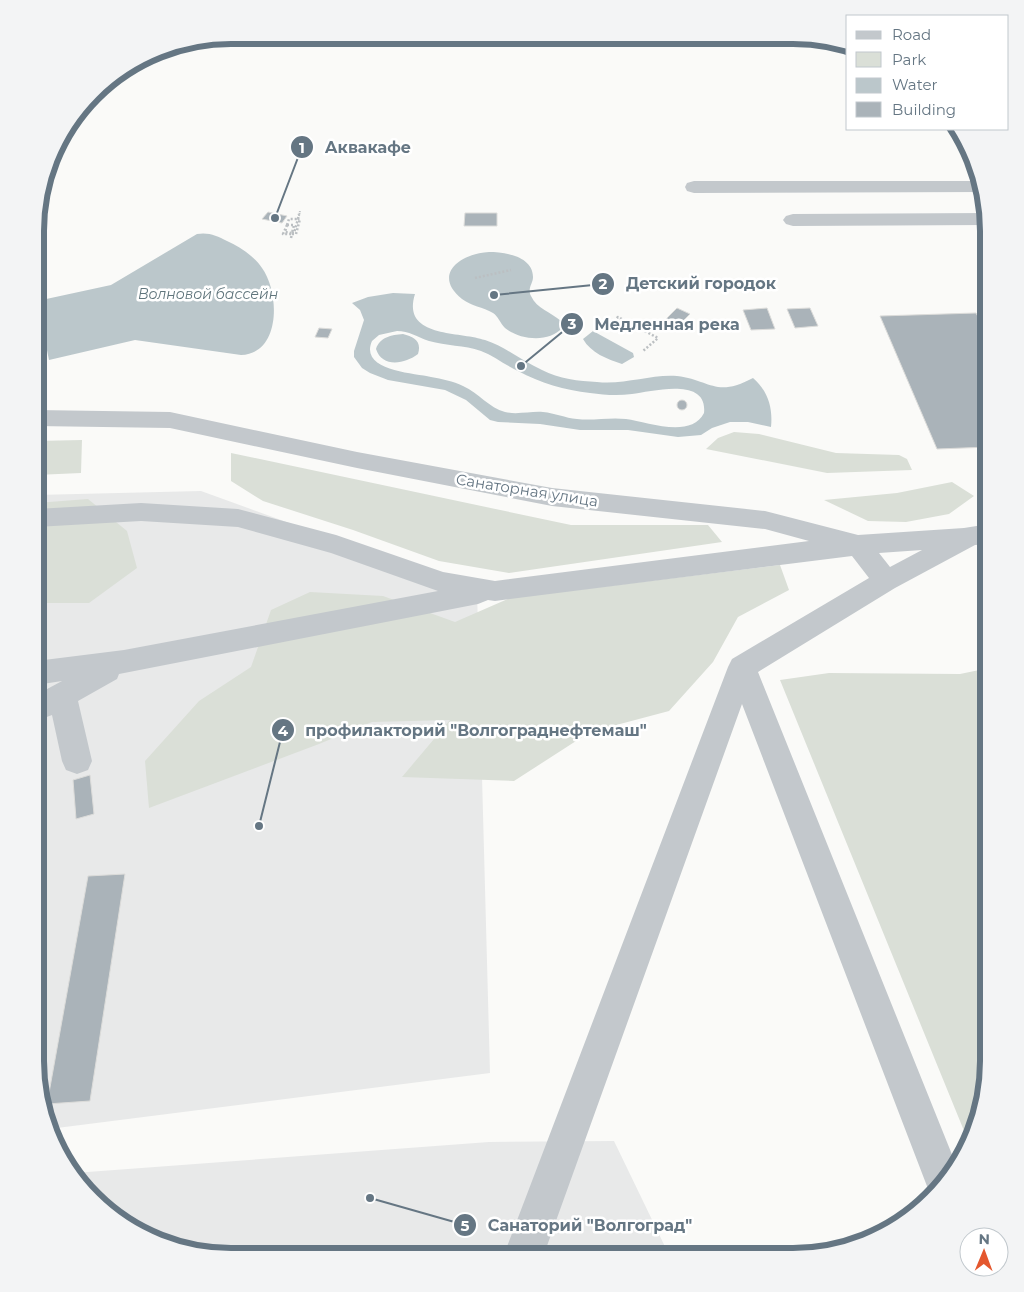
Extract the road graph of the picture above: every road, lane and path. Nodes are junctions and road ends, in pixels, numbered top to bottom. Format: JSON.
{"nodes":[{"id":1,"x":694,"y":187,"type":"dead end"},
{"id":2,"x":975,"y":187,"type":"edge"},
{"id":3,"x":300,"y":211,"type":"dead end"},
{"id":4,"x":980,"y":219,"type":"edge"},
{"id":5,"x":793,"y":220,"type":"dead end"},
{"id":6,"x":291,"y":238,"type":"dead end"},
{"id":7,"x":511,"y":270,"type":"dead end"},
{"id":8,"x":474,"y":278,"type":"dead end"},
{"id":9,"x":614,"y":321,"type":"dead end"},
{"id":10,"x":643,"y":350,"type":"dead end"},
{"id":11,"x":44,"y":418,"type":"edge"},
{"id":12,"x":44,"y":518,"type":"edge"},
{"id":13,"x":980,"y":535,"type":"edge"},
{"id":14,"x":858,"y":545,"type":"junction"},
{"id":15,"x":886,"y":581,"type":"junction"},
{"id":16,"x":495,"y":591,"type":"junction"},
{"id":17,"x":124,"y":662,"type":"junction"},
{"id":18,"x":742,"y":667,"type":"junction"},
{"id":19,"x":44,"y":672,"type":"edge"},
{"id":20,"x":62,"y":695,"type":"junction"},
{"id":21,"x":44,"y":705,"type":"edge"},
{"id":22,"x":77,"y":761,"type":"dead end"},
{"id":23,"x":942,"y":1175,"type":"edge"},
{"id":24,"x":526,"y":1248,"type":"edge"}],
"edges":[{"from":1,"to":2,"type":"street"},
{"from":3,"to":6,"type":"path"},
{"from":4,"to":5,"type":"street"},
{"from":7,"to":8,"type":"path"},
{"from":9,"to":10,"type":"path"},
{"from":11,"to":14,"type":"street","name":"Санаторная улица"},
{"from":12,"to":16,"type":"street"},
{"from":13,"to":14,"type":"street"},
{"from":13,"to":15,"type":"street"},
{"from":14,"to":15,"type":"street"},
{"from":14,"to":16,"type":"street"},
{"from":15,"to":18,"type":"street"},
{"from":16,"to":17,"type":"street"},
{"from":17,"to":19,"type":"street"},
{"from":17,"to":20,"type":"street"},
{"from":18,"to":23,"type":"street"},
{"from":18,"to":24,"type":"street"},
{"from":20,"to":21,"type":"street"},
{"from":20,"to":22,"type":"street"}]}
